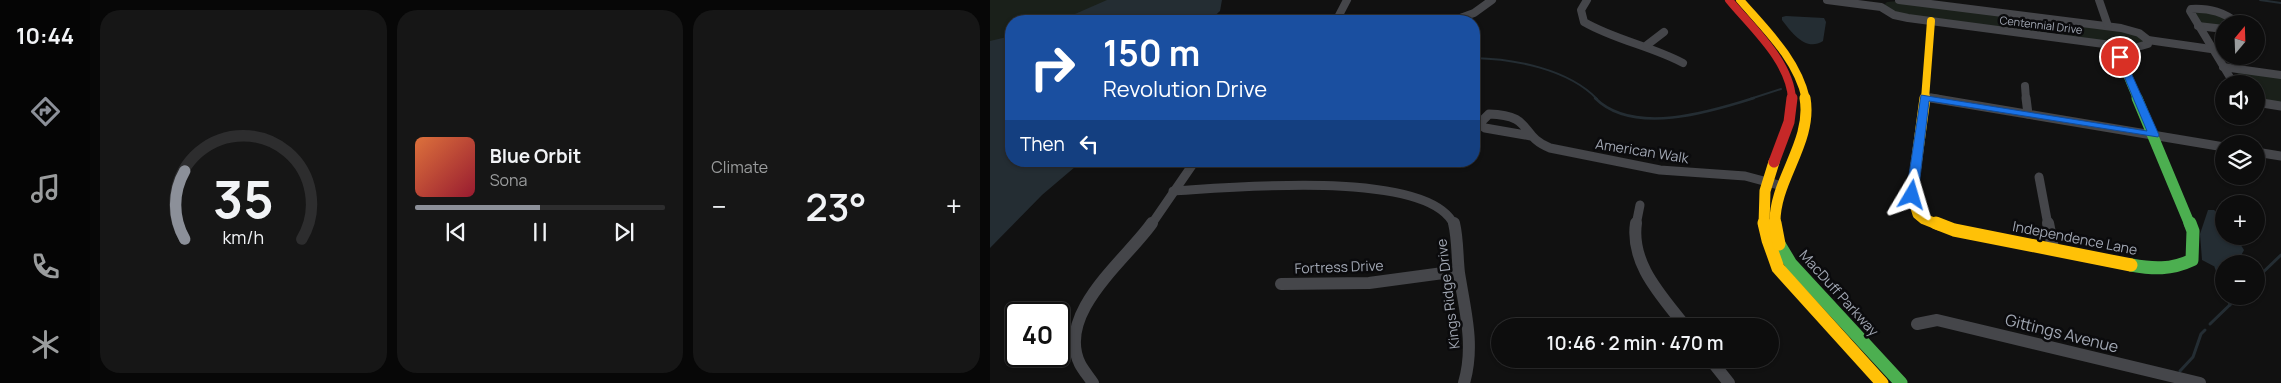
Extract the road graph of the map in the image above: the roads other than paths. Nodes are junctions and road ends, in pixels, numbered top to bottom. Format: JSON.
{"nodes":[{"id":1,"x":1347,"y":0,"type":"edge"},
{"id":2,"x":1492,"y":0,"type":"edge"},
{"id":3,"x":1587,"y":0,"type":"edge"},
{"id":4,"x":1728,"y":0,"type":"edge"},
{"id":5,"x":1740,"y":0,"type":"edge"},
{"id":6,"x":1827,"y":0,"type":"edge"},
{"id":7,"x":1852,"y":0,"type":"edge"},
{"id":8,"x":1899,"y":0,"type":"edge"},
{"id":9,"x":2099,"y":0,"type":"edge"},
{"id":10,"x":1925,"y":1,"type":"edge"},
{"id":11,"x":1887,"y":3,"type":"edge"},
{"id":12,"x":1339,"y":15,"type":"edge"},
{"id":13,"x":1468,"y":15,"type":"edge"},
{"id":14,"x":2226,"y":15,"type":"edge"},
{"id":15,"x":2050,"y":19,"type":"junction"},
{"id":16,"x":1931,"y":22,"type":"junction"},
{"id":17,"x":2108,"y":26,"type":"junction"},
{"id":18,"x":2198,"y":26,"type":"junction"},
{"id":19,"x":2215,"y":28,"type":"edge"},
{"id":20,"x":1664,"y":32,"type":"dead end"},
{"id":21,"x":2055,"y":38,"type":"junction"},
{"id":22,"x":2148,"y":40,"type":"junction"},
{"id":23,"x":1647,"y":45,"type":"junction"},
{"id":24,"x":2115,"y":46,"type":"junction"},
{"id":25,"x":2212,"y":49,"type":"junction"},
{"id":26,"x":1683,"y":62,"type":"dead end"},
{"id":27,"x":2223,"y":67,"type":"junction"},
{"id":28,"x":2228,"y":75,"type":"edge"},
{"id":29,"x":2281,"y":75,"type":"edge"},
{"id":30,"x":2025,"y":86,"type":"dead end"},
{"id":31,"x":1924,"y":97,"type":"junction"},
{"id":32,"x":2265,"y":103,"type":"edge"},
{"id":33,"x":2281,"y":106,"type":"edge"},
{"id":34,"x":2028,"y":114,"type":"junction"},
{"id":35,"x":1480,"y":122,"type":"edge"},
{"id":36,"x":1480,"y":125,"type":"edge"},
{"id":37,"x":2154,"y":135,"type":"junction"},
{"id":38,"x":1531,"y":136,"type":"junction"},
{"id":39,"x":2215,"y":145,"type":"edge"},
{"id":40,"x":2265,"y":153,"type":"edge"},
{"id":41,"x":2281,"y":156,"type":"edge"},
{"id":42,"x":1191,"y":167,"type":"edge"},
{"id":43,"x":2039,"y":177,"type":"dead end"},
{"id":44,"x":1766,"y":181,"type":"junction"},
{"id":45,"x":1782,"y":186,"type":"junction"},
{"id":46,"x":1173,"y":191,"type":"junction"},
{"id":47,"x":1640,"y":205,"type":"dead end"},
{"id":48,"x":2053,"y":248,"type":"junction"},
{"id":49,"x":1458,"y":271,"type":"junction"},
{"id":50,"x":1281,"y":284,"type":"dead end"},
{"id":51,"x":1679,"y":318,"type":"edge"},
{"id":52,"x":1917,"y":324,"type":"dead end"},
{"id":53,"x":1717,"y":368,"type":"edge"},
{"id":54,"x":1093,"y":383,"type":"edge"},
{"id":55,"x":1464,"y":383,"type":"edge"},
{"id":56,"x":1729,"y":383,"type":"edge"},
{"id":57,"x":1882,"y":383,"type":"edge"},
{"id":58,"x":1901,"y":383,"type":"edge"},
{"id":59,"x":2200,"y":383,"type":"edge"}],
"edges":[{"from":1,"to":12,"type":"street"},
{"from":2,"to":13,"type":"street"},
{"from":3,"to":23,"type":"street"},
{"from":4,"to":44,"type":"street","name":"MacDuff Parkway"},
{"from":5,"to":45,"type":"street","name":"MacDuff Parkway"},
{"from":6,"to":11,"type":"street","name":"Centennial Drive"},
{"from":7,"to":11,"type":"street","name":"Centennial Drive"},
{"from":8,"to":10,"type":"street","name":"Centennial Drive"},
{"from":9,"to":17,"type":"street"},
{"from":10,"to":15,"type":"street","name":"Centennial Drive"},
{"from":11,"to":16,"type":"street","name":"Centennial Drive"},
{"from":14,"to":18,"type":"street"},
{"from":15,"to":17,"type":"street","name":"Centennial Drive"},
{"from":15,"to":21,"type":"street"},
{"from":16,"to":21,"type":"street","name":"Centennial Drive"},
{"from":16,"to":31,"type":"street","name":"Independence Lane"},
{"from":17,"to":22,"type":"street","name":"Centennial Drive"},
{"from":18,"to":19,"type":"street"},
{"from":18,"to":25,"type":"street"},
{"from":20,"to":23,"type":"street"},
{"from":21,"to":24,"type":"street","name":"Centennial Drive"},
{"from":22,"to":24,"type":"street","name":"Centennial Drive"},
{"from":22,"to":25,"type":"street"},
{"from":23,"to":26,"type":"street"},
{"from":24,"to":37,"type":"street","name":"Independence Lane"},
{"from":25,"to":27,"type":"street"},
{"from":27,"to":28,"type":"street"},
{"from":27,"to":29,"type":"street"},
{"from":30,"to":34,"type":"street"},
{"from":31,"to":34,"type":"street"},
{"from":31,"to":48,"type":"street","name":"Independence Lane"},
{"from":32,"to":33,"type":"street"},
{"from":34,"to":37,"type":"street"},
{"from":35,"to":38,"type":"street","name":"American Walk"},
{"from":36,"to":38,"type":"street","name":"American Walk"},
{"from":37,"to":39,"type":"street"},
{"from":37,"to":48,"type":"street","name":"Independence Lane"},
{"from":38,"to":44,"type":"street","name":"American Walk"},
{"from":40,"to":41,"type":"street"},
{"from":42,"to":46,"type":"street"},
{"from":43,"to":48,"type":"street"},
{"from":44,"to":45,"type":"street","name":"American Walk"},
{"from":44,"to":57,"type":"street","name":"MacDuff Parkway"},
{"from":45,"to":58,"type":"street","name":"MacDuff Parkway"},
{"from":46,"to":49,"type":"street","name":"Kings Ridge Drive"},
{"from":46,"to":54,"type":"street"},
{"from":47,"to":51,"type":"street"},
{"from":49,"to":50,"type":"street","name":"Fortress Drive"},
{"from":49,"to":55,"type":"street","name":"Kings Ridge Drive"},
{"from":52,"to":59,"type":"street","name":"Gittings Avenue"},
{"from":53,"to":56,"type":"street"}]}
